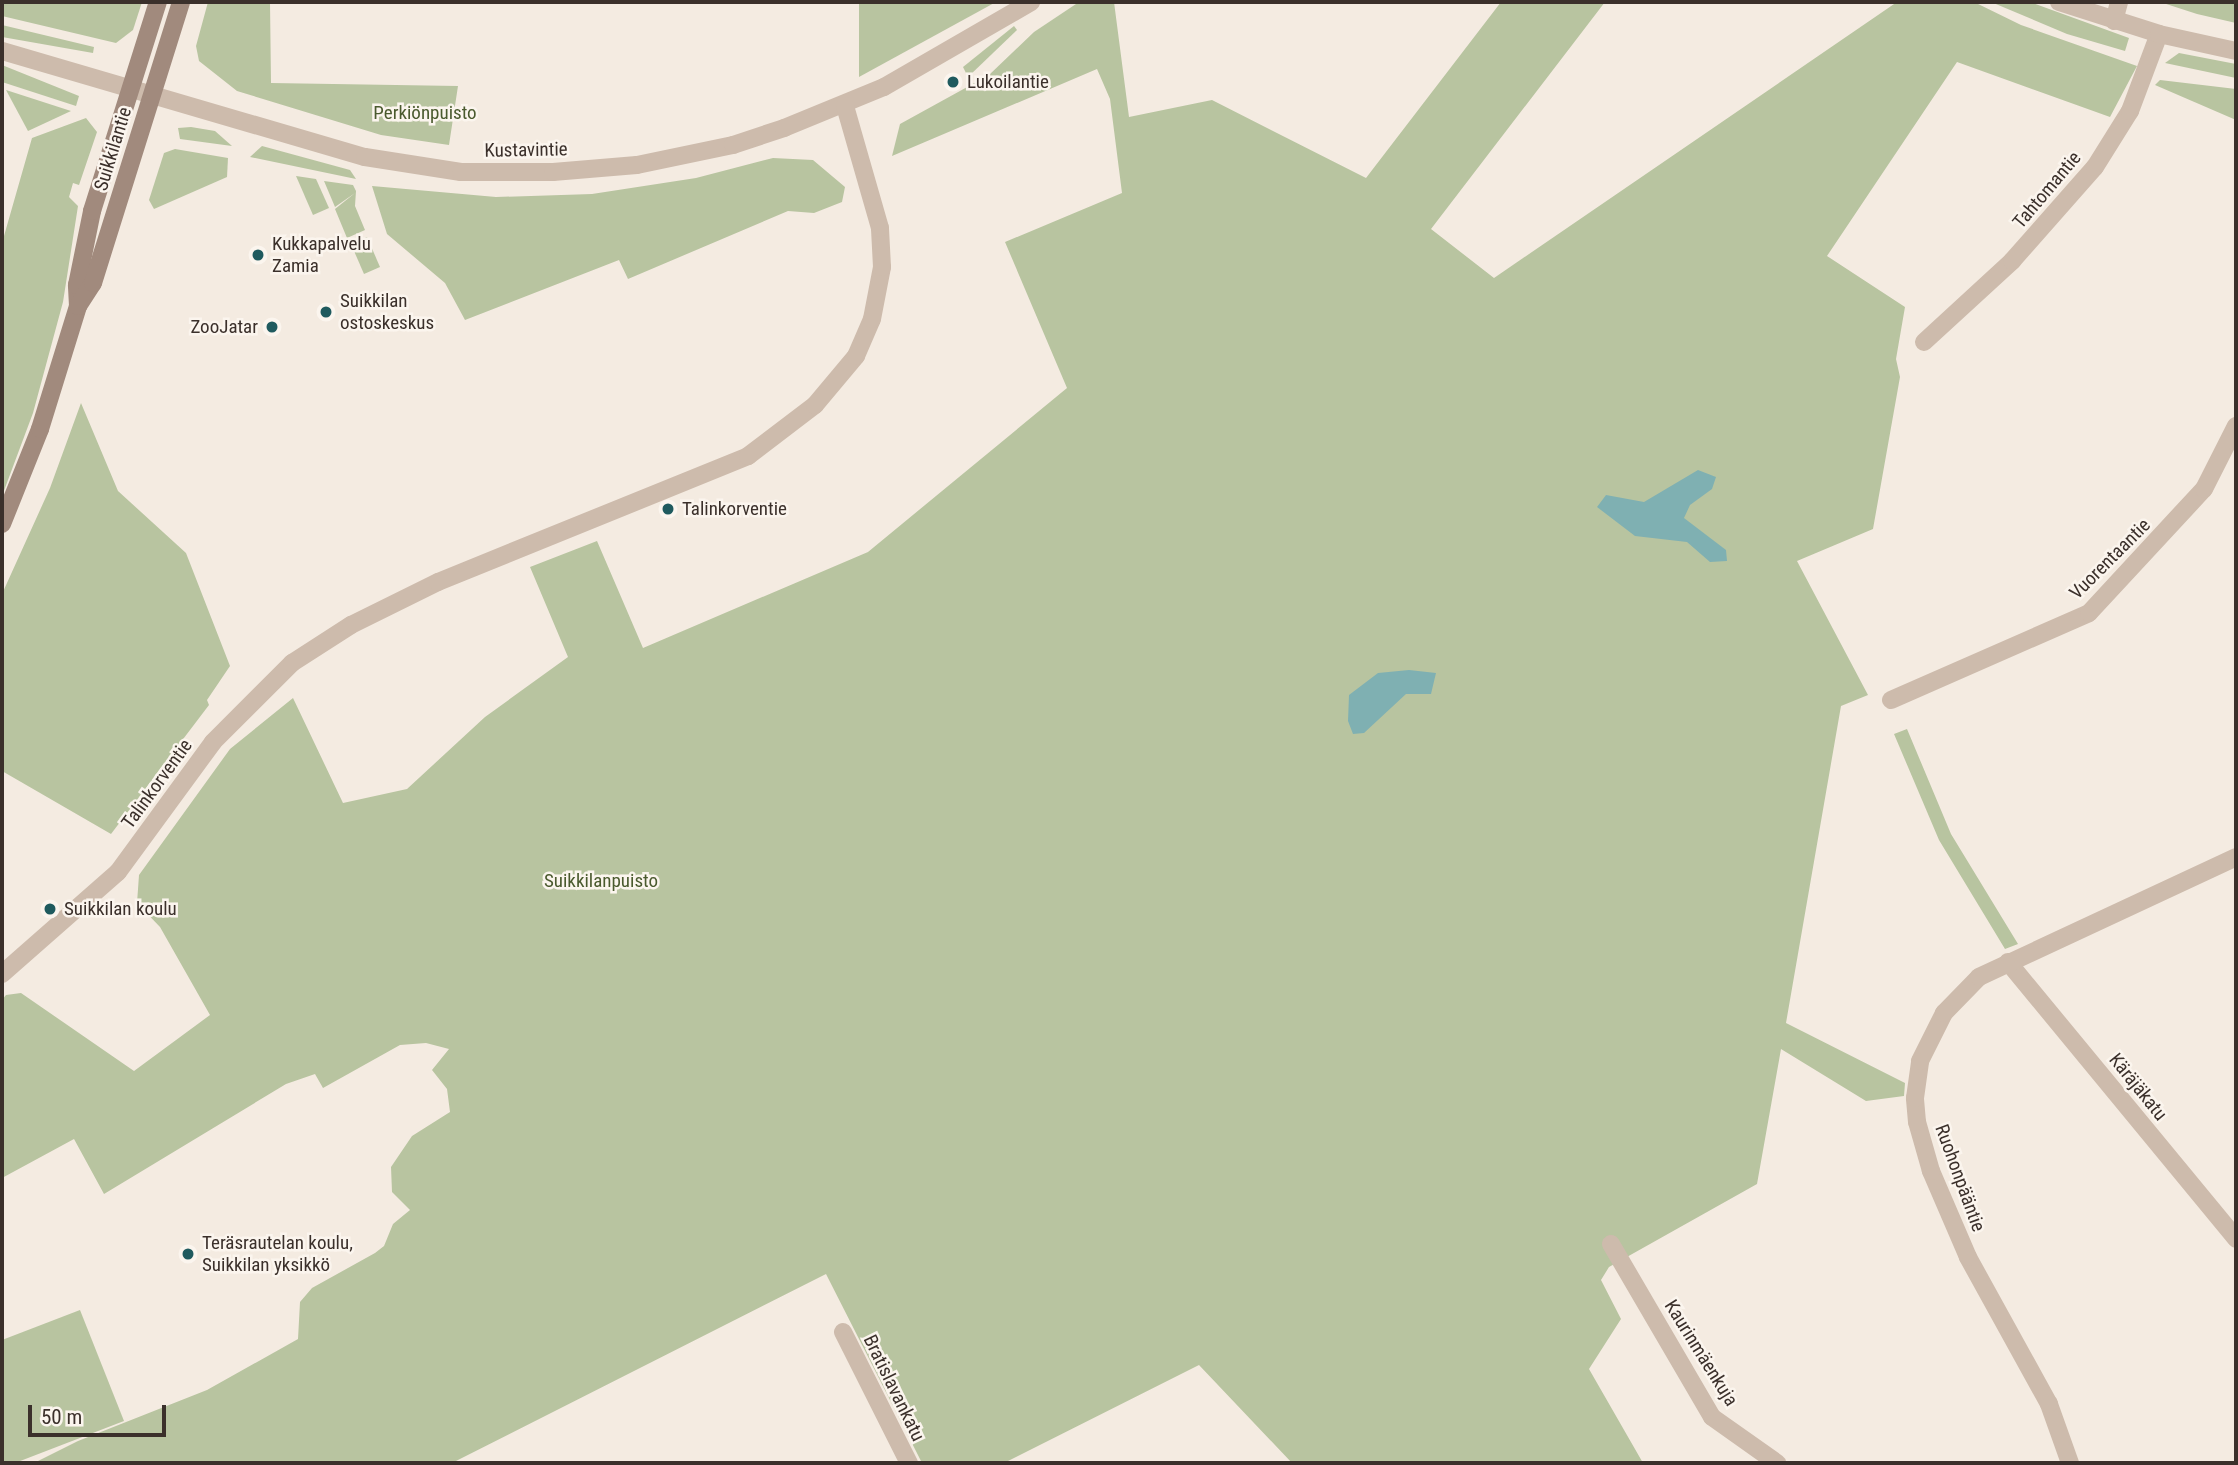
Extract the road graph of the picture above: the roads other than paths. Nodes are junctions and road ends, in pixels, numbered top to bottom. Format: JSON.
{"nodes":[{"id":1,"x":158,"y":2,"type":"edge"},
{"id":2,"x":181,"y":2,"type":"edge"},
{"id":3,"x":1031,"y":2,"type":"edge"},
{"id":4,"x":2059,"y":2,"type":"edge"},
{"id":5,"x":2119,"y":2,"type":"edge"},
{"id":6,"x":2113,"y":21,"type":"junction"},
{"id":7,"x":2159,"y":34,"type":"junction"},
{"id":8,"x":2,"y":51,"type":"edge"},
{"id":9,"x":2236,"y":51,"type":"edge"},
{"id":10,"x":131,"y":88,"type":"junction"},
{"id":11,"x":153,"y":94,"type":"junction"},
{"id":12,"x":845,"y":106,"type":"junction"},
{"id":13,"x":78,"y":306,"type":"junction"},
{"id":14,"x":1924,"y":342,"type":"dead end"},
{"id":15,"x":2236,"y":426,"type":"edge"},
{"id":16,"x":2,"y":524,"type":"edge"},
{"id":17,"x":1891,"y":700,"type":"dead end"},
{"id":18,"x":2236,"y":857,"type":"edge"},
{"id":19,"x":2008,"y":962,"type":"junction"},
{"id":20,"x":2,"y":974,"type":"edge"},
{"id":21,"x":2235,"y":1235,"type":"edge"},
{"id":22,"x":1611,"y":1244,"type":"dead end"},
{"id":23,"x":843,"y":1332,"type":"dead end"},
{"id":24,"x":909,"y":1463,"type":"edge"},
{"id":25,"x":1777,"y":1463,"type":"edge"},
{"id":26,"x":2070,"y":1463,"type":"edge"}],
"edges":[{"from":1,"to":10,"type":"main road","name":"Suikkilantie"},
{"from":2,"to":11,"type":"main road","name":"Suikkilantie"},
{"from":3,"to":12,"type":"street","name":"Kustavintie"},
{"from":4,"to":6,"type":"street"},
{"from":5,"to":6,"type":"street"},
{"from":6,"to":7,"type":"street"},
{"from":7,"to":9,"type":"street"},
{"from":7,"to":14,"type":"street","name":"Tahtomantie"},
{"from":8,"to":10,"type":"street","name":"Kustavintie"},
{"from":10,"to":11,"type":"street","name":"Kustavintie"},
{"from":10,"to":13,"type":"main road","name":"Suikkilantie"},
{"from":11,"to":12,"type":"street","name":"Kustavintie"},
{"from":11,"to":13,"type":"main road","name":"Suikkilantie"},
{"from":12,"to":20,"type":"street","name":"Talinkorventie"},
{"from":13,"to":16,"type":"main road","name":"Suikkilantie"},
{"from":15,"to":17,"type":"street","name":"Vuorentaantie"},
{"from":18,"to":19,"type":"street","name":"Ruohonpääntie"},
{"from":19,"to":21,"type":"street","name":"Käräjäkatu"},
{"from":19,"to":26,"type":"street","name":"Ruohonpääntie"},
{"from":22,"to":25,"type":"street","name":"Kaurinmäenkuja"},
{"from":23,"to":24,"type":"street","name":"Bratislavankatu"}]}
